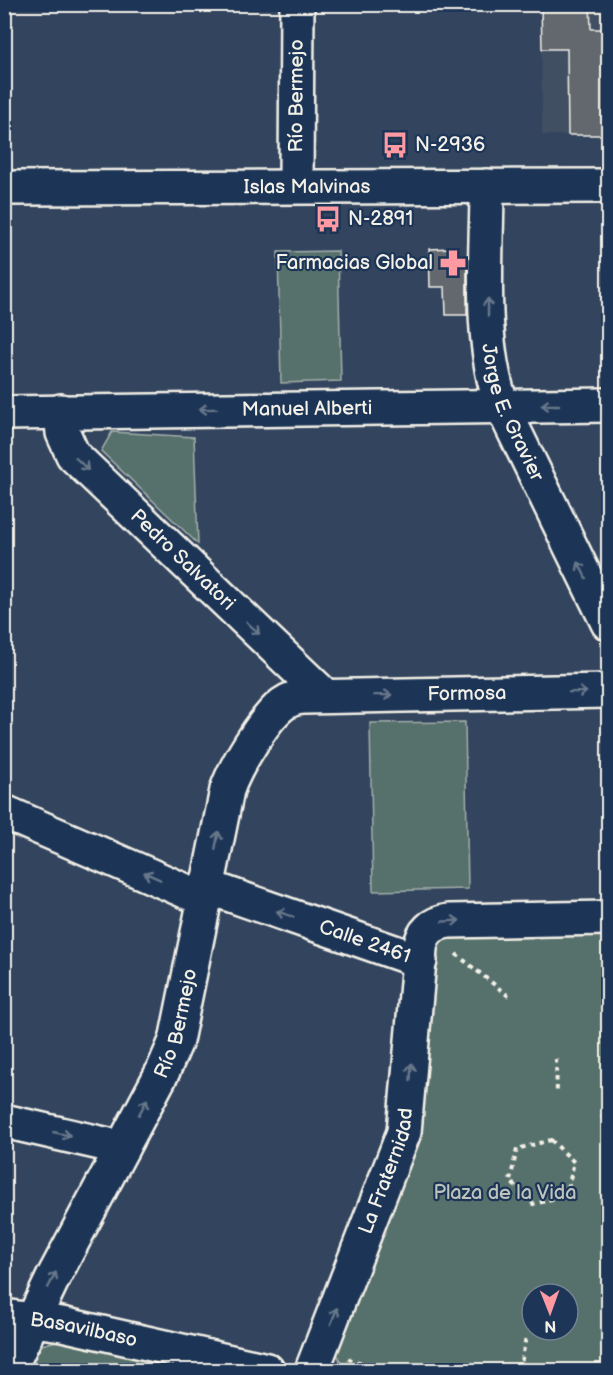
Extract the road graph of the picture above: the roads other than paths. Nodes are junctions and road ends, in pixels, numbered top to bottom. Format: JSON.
{"nodes":[{"id":1,"x":297,"y":4,"type":"edge"},
{"id":2,"x":296,"y":186,"type":"junction"},
{"id":3,"x":487,"y":186,"type":"junction"},
{"id":4,"x":609,"y":186,"type":"edge"},
{"id":5,"x":4,"y":188,"type":"edge"},
{"id":6,"x":609,"y":405,"type":"edge"},
{"id":7,"x":502,"y":406,"type":"junction"},
{"id":8,"x":61,"y":411,"type":"junction"},
{"id":9,"x":4,"y":413,"type":"edge"},
{"id":10,"x":609,"y":622,"type":"edge"},
{"id":11,"x":609,"y":691,"type":"edge"},
{"id":12,"x":325,"y":696,"type":"junction"},
{"id":13,"x":4,"y":812,"type":"edge"},
{"id":14,"x":207,"y":894,"type":"junction"},
{"id":15,"x":609,"y":918,"type":"edge"},
{"id":16,"x":420,"y":961,"type":"junction"},
{"id":17,"x":4,"y":1121,"type":"edge"},
{"id":18,"x":122,"y":1148,"type":"junction"},
{"id":19,"x":19,"y":1317,"type":"edge"},
{"id":20,"x":9,"y":1371,"type":"edge"},
{"id":21,"x":267,"y":1371,"type":"edge"},
{"id":22,"x":312,"y":1371,"type":"edge"}],
"edges":[{"from":1,"to":2,"type":"street","name":"Río Bermejo"},
{"from":2,"to":3,"type":"street","name":"Islas Malvinas"},
{"from":2,"to":5,"type":"street","name":"Islas Malvinas"},
{"from":3,"to":4,"type":"street","name":"Islas Malvinas"},
{"from":7,"to":3,"type":"street","name":"Jorge E. Gravier","one_way":true},
{"from":6,"to":7,"type":"street","name":"Manuel Alberti","one_way":true},
{"from":7,"to":8,"type":"street","name":"Manuel Alberti","one_way":true},
{"from":10,"to":7,"type":"street","name":"Jorge E. Gravier","one_way":true},
{"from":8,"to":9,"type":"street","name":"Manuel Alberti"},
{"from":8,"to":12,"type":"street","name":"Pedro Salvatori","one_way":true},
{"from":12,"to":11,"type":"street","name":"Formosa","one_way":true},
{"from":14,"to":12,"type":"street","name":"Río Bermejo","one_way":true},
{"from":14,"to":13,"type":"street","one_way":true},
{"from":16,"to":14,"type":"street","name":"Calle 2461","one_way":true},
{"from":18,"to":14,"type":"street","name":"Río Bermejo","one_way":true},
{"from":16,"to":15,"type":"street","name":"Calle 2461","one_way":true},
{"from":22,"to":16,"type":"street","name":"La Fraternidad","one_way":true},
{"from":17,"to":18,"type":"street","one_way":true},
{"from":19,"to":18,"type":"street","name":"Río Bermejo","one_way":true},
{"from":19,"to":20,"type":"street","name":"Río Bermejo"},
{"from":19,"to":21,"type":"street","name":"Basavilbaso"}]}
